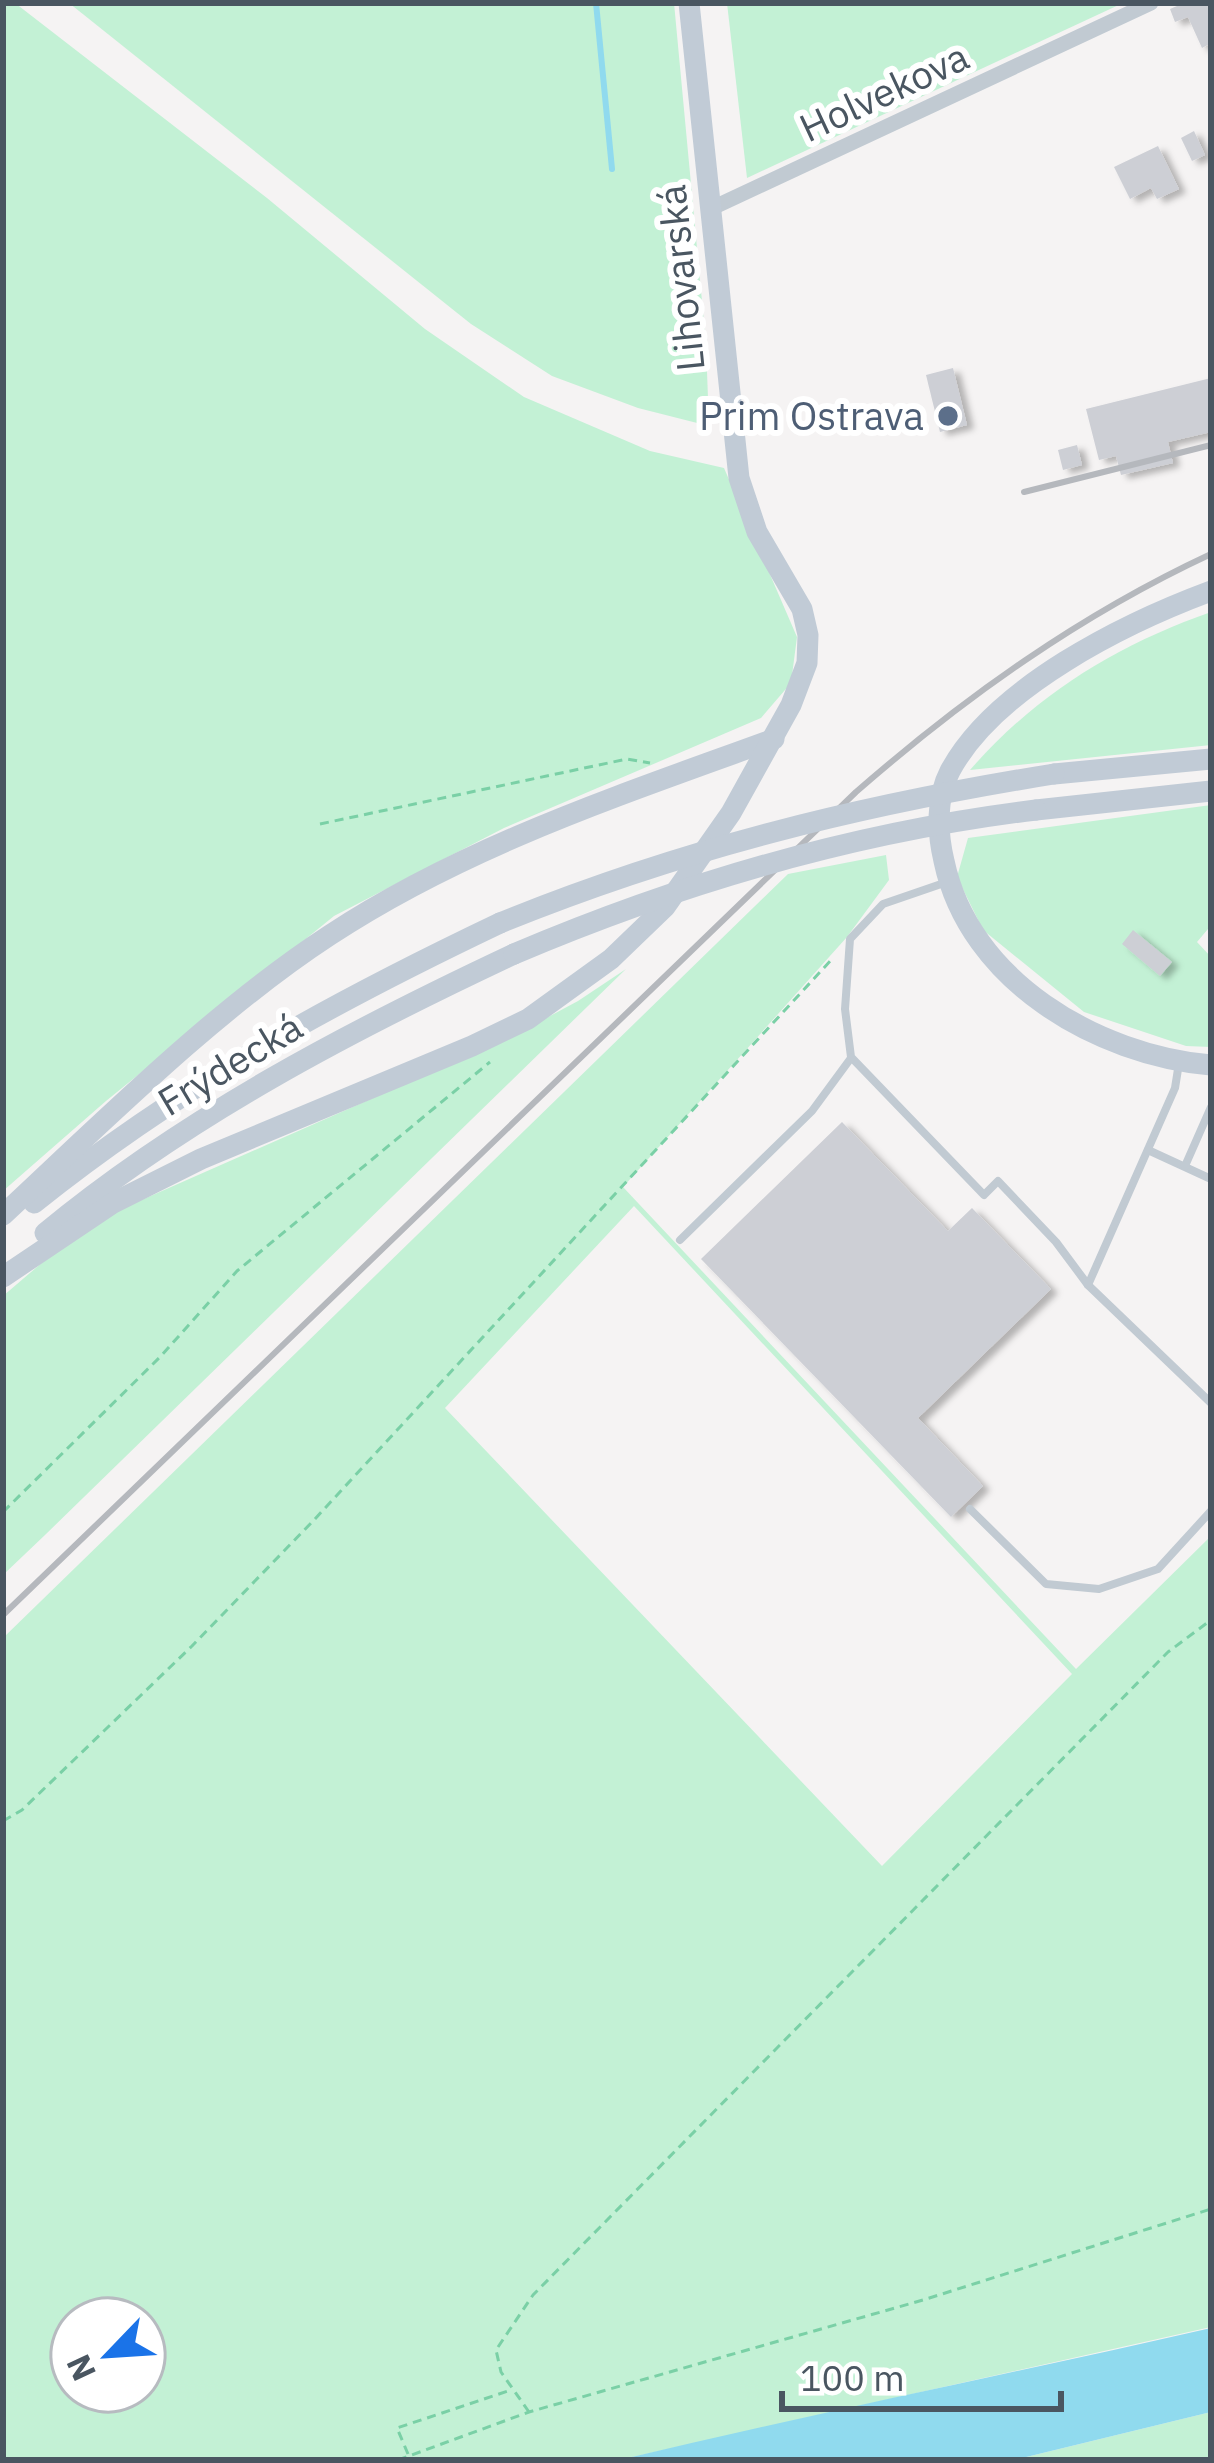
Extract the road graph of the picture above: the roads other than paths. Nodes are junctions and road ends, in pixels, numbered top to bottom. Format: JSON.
{"nodes":[{"id":1,"x":689,"y":3,"type":"edge"},
{"id":2,"x":1150,"y":3,"type":"edge"},
{"id":3,"x":710,"y":209,"type":"junction"},
{"id":4,"x":1211,"y":591,"type":"edge"},
{"id":5,"x":774,"y":739,"type":"junction"},
{"id":6,"x":1211,"y":759,"type":"edge"},
{"id":7,"x":1211,"y":791,"type":"edge"},
{"id":8,"x":949,"y":881,"type":"junction"},
{"id":9,"x":851,"y":1057,"type":"junction"},
{"id":10,"x":1179,"y":1062,"type":"junction"},
{"id":11,"x":1211,"y":1065,"type":"edge"},
{"id":12,"x":1211,"y":1107,"type":"edge"},
{"id":13,"x":1148,"y":1150,"type":"junction"},
{"id":14,"x":1185,"y":1166,"type":"junction"},
{"id":15,"x":1211,"y":1179,"type":"edge"},
{"id":16,"x":3,"y":1215,"type":"edge"},
{"id":17,"x":3,"y":1228,"type":"edge"},
{"id":18,"x":680,"y":1240,"type":"dead end"},
{"id":19,"x":3,"y":1272,"type":"edge"},
{"id":20,"x":1088,"y":1285,"type":"junction"},
{"id":21,"x":1211,"y":1403,"type":"edge"},
{"id":22,"x":970,"y":1509,"type":"dead end"},
{"id":23,"x":1211,"y":1511,"type":"edge"}],
"edges":[{"from":1,"to":3,"type":"main road","name":"Lihovarská"},
{"from":2,"to":3,"type":"street","name":"Holvekova"},
{"from":3,"to":5,"type":"main road","name":"Lihovarská"},
{"from":4,"to":8,"type":"main road"},
{"from":5,"to":16,"type":"main road"},
{"from":5,"to":19,"type":"main road","name":"Lihovarská"},
{"from":6,"to":17,"type":"main road","name":"Frýdecká","bridge":true},
{"from":7,"to":19,"type":"main road","name":"Frýdecká","bridge":true},
{"from":8,"to":9,"type":"lane"},
{"from":8,"to":10,"type":"main road"},
{"from":9,"to":18,"type":"lane"},
{"from":9,"to":20,"type":"lane"},
{"from":10,"to":11,"type":"main road"},
{"from":10,"to":13,"type":"lane"},
{"from":12,"to":14,"type":"lane"},
{"from":13,"to":14,"type":"lane"},
{"from":13,"to":20,"type":"lane"},
{"from":14,"to":15,"type":"lane"},
{"from":20,"to":21,"type":"lane"},
{"from":22,"to":23,"type":"lane"}]}
